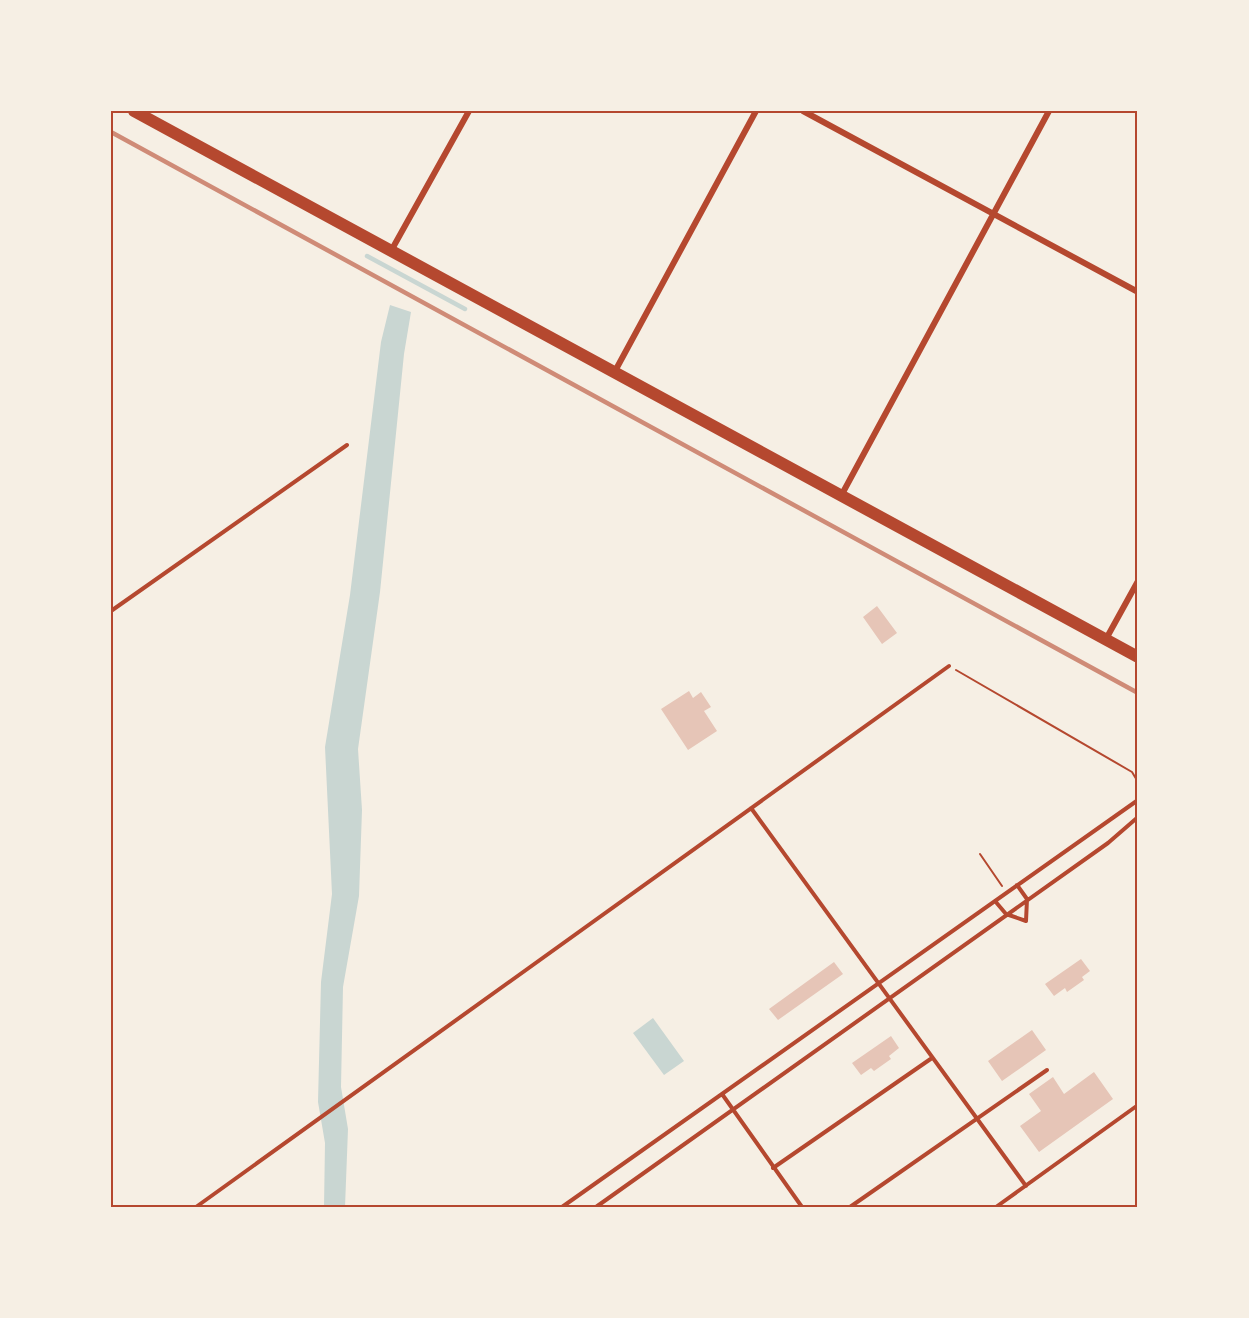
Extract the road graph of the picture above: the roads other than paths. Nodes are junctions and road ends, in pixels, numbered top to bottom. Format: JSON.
{"nodes":[{"id":1,"x":134,"y":111,"type":"edge"},
{"id":2,"x":469,"y":111,"type":"edge"},
{"id":3,"x":756,"y":111,"type":"edge"},
{"id":4,"x":803,"y":111,"type":"edge"},
{"id":5,"x":1049,"y":111,"type":"edge"},
{"id":6,"x":993,"y":215,"type":"junction"},
{"id":7,"x":391,"y":251,"type":"junction"},
{"id":8,"x":1138,"y":292,"type":"edge"},
{"id":9,"x":614,"y":374,"type":"junction"},
{"id":10,"x":347,"y":444,"type":"dead end"},
{"id":11,"x":841,"y":497,"type":"junction"},
{"id":12,"x":1138,"y":581,"type":"edge"},
{"id":13,"x":111,"y":611,"type":"edge"},
{"id":14,"x":1106,"y":639,"type":"junction"},
{"id":15,"x":1138,"y":657,"type":"edge"},
{"id":16,"x":949,"y":666,"type":"road end"},
{"id":17,"x":1138,"y":800,"type":"edge"},
{"id":18,"x":751,"y":808,"type":"junction"},
{"id":19,"x":1138,"y":817,"type":"edge"},
{"id":20,"x":1017,"y":885,"type":"junction"},
{"id":21,"x":1027,"y":900,"type":"junction"},
{"id":22,"x":995,"y":901,"type":"junction"},
{"id":23,"x":1006,"y":914,"type":"junction"},
{"id":24,"x":879,"y":984,"type":"junction"},
{"id":25,"x":889,"y":998,"type":"junction"},
{"id":26,"x":932,"y":1058,"type":"junction"},
{"id":27,"x":1047,"y":1070,"type":"dead end"},
{"id":28,"x":722,"y":1094,"type":"junction"},
{"id":29,"x":1138,"y":1105,"type":"edge"},
{"id":30,"x":733,"y":1112,"type":"junction"},
{"id":31,"x":977,"y":1119,"type":"junction"},
{"id":32,"x":773,"y":1168,"type":"junction"},
{"id":33,"x":1026,"y":1186,"type":"junction"},
{"id":34,"x":196,"y":1207,"type":"edge"},
{"id":35,"x":562,"y":1207,"type":"edge"},
{"id":36,"x":596,"y":1207,"type":"edge"},
{"id":37,"x":802,"y":1207,"type":"edge"},
{"id":38,"x":850,"y":1207,"type":"edge"},
{"id":39,"x":996,"y":1207,"type":"edge"}],
"edges":[{"from":1,"to":7,"type":"main road"},
{"from":2,"to":7,"type":"street"},
{"from":3,"to":9,"type":"street"},
{"from":4,"to":6,"type":"street"},
{"from":5,"to":6,"type":"street"},
{"from":6,"to":8,"type":"street"},
{"from":6,"to":11,"type":"street"},
{"from":7,"to":9,"type":"main road"},
{"from":9,"to":11,"type":"main road"},
{"from":10,"to":13,"type":"lane"},
{"from":11,"to":14,"type":"main road"},
{"from":12,"to":14,"type":"street"},
{"from":14,"to":15,"type":"main road"},
{"from":16,"to":18,"type":"lane"},
{"from":17,"to":20,"type":"lane"},
{"from":18,"to":24,"type":"lane"},
{"from":18,"to":34,"type":"lane"},
{"from":19,"to":21,"type":"lane"},
{"from":20,"to":21,"type":"lane"},
{"from":20,"to":22,"type":"lane"},
{"from":21,"to":23,"type":"lane"},
{"from":21,"to":23,"type":"lane"},
{"from":22,"to":23,"type":"lane"},
{"from":22,"to":24,"type":"lane"},
{"from":23,"to":25,"type":"lane"},
{"from":24,"to":25,"type":"lane"},
{"from":24,"to":28,"type":"lane"},
{"from":25,"to":26,"type":"lane"},
{"from":25,"to":30,"type":"lane"},
{"from":26,"to":31,"type":"lane"},
{"from":26,"to":32,"type":"lane"},
{"from":27,"to":31,"type":"lane"},
{"from":28,"to":30,"type":"lane"},
{"from":28,"to":35,"type":"lane"},
{"from":29,"to":33,"type":"lane"},
{"from":30,"to":32,"type":"lane"},
{"from":30,"to":36,"type":"lane"},
{"from":31,"to":33,"type":"lane"},
{"from":31,"to":38,"type":"lane"},
{"from":32,"to":37,"type":"lane"},
{"from":33,"to":39,"type":"lane"}]}
